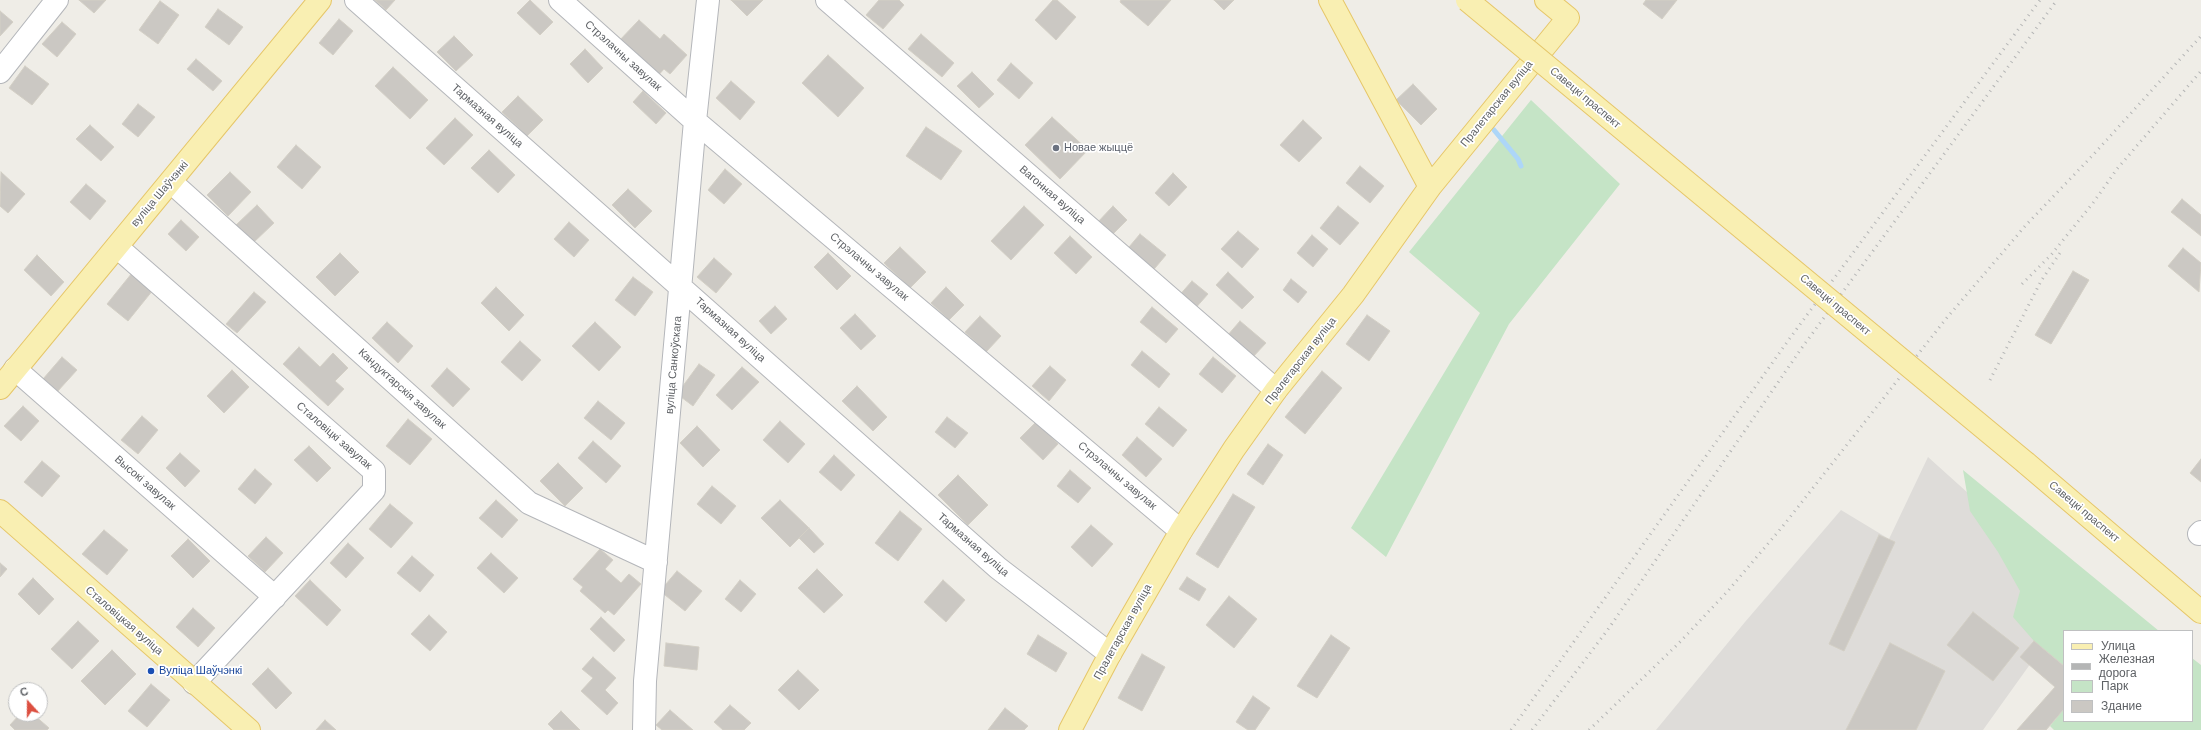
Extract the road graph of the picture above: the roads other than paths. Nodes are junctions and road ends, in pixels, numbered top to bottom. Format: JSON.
{"nodes":[{"id":1,"x":57,"y":0,"type":"edge"},
{"id":2,"x":320,"y":0,"type":"edge"},
{"id":3,"x":356,"y":0,"type":"edge"},
{"id":4,"x":560,"y":0,"type":"edge"},
{"id":5,"x":708,"y":0,"type":"edge"},
{"id":6,"x":827,"y":0,"type":"edge"},
{"id":7,"x":1330,"y":0,"type":"edge"},
{"id":8,"x":1467,"y":0,"type":"edge"},
{"id":9,"x":1546,"y":0,"type":"edge"},
{"id":10,"x":0,"y":72,"type":"edge"},
{"id":11,"x":695,"y":120,"type":"junction"},
{"id":12,"x":170,"y":182,"type":"junction"},
{"id":13,"x":1430,"y":187,"type":"junction"},
{"id":14,"x":117,"y":247,"type":"junction"},
{"id":15,"x":682,"y":288,"type":"junction"},
{"id":16,"x":15,"y":368,"type":"junction"},
{"id":17,"x":0,"y":388,"type":"edge"},
{"id":18,"x":1276,"y":390,"type":"junction"},
{"id":19,"x":0,"y":511,"type":"edge"},
{"id":20,"x":1181,"y":531,"type":"junction"},
{"id":21,"x":656,"y":562,"type":"junction"},
{"id":22,"x":274,"y":596,"type":"junction"},
{"id":23,"x":2201,"y":612,"type":"edge"},
{"id":24,"x":1110,"y":654,"type":"junction"},
{"id":25,"x":194,"y":683,"type":"junction"},
{"id":26,"x":249,"y":730,"type":"edge"},
{"id":27,"x":644,"y":730,"type":"edge"},
{"id":28,"x":1070,"y":730,"type":"edge"}],
"edges":[{"from":1,"to":10,"type":"street"},
{"from":2,"to":12,"type":"main road","name":"вуліца Шаўчэнкі"},
{"from":3,"to":15,"type":"street","name":"Тармазная вуліца"},
{"from":4,"to":11,"type":"street","name":"Стрэлачны завулак"},
{"from":5,"to":11,"type":"street","name":"вуліца Санкоўскага"},
{"from":6,"to":18,"type":"street","name":"Вагонная вуліца"},
{"from":7,"to":13,"type":"main road"},
{"from":8,"to":23,"type":"main road","name":"Савецкі праспект","bridge":true},
{"from":9,"to":13,"type":"main road","name":"Пралетарская вуліца"},
{"from":11,"to":15,"type":"street","name":"вуліца Санкоўскага"},
{"from":11,"to":20,"type":"street","name":"Стрэлачны завулак"},
{"from":12,"to":14,"type":"main road","name":"вуліца Шаўчэнкі"},
{"from":12,"to":21,"type":"street","name":"Кандуктарскія завулак"},
{"from":13,"to":18,"type":"main road","name":"Пралетарская вуліца"},
{"from":14,"to":16,"type":"main road","name":"вуліца Шаўчэнкі"},
{"from":14,"to":22,"type":"street","name":"Сталовіцкі завулак"},
{"from":15,"to":21,"type":"street","name":"вуліца Санкоўскага"},
{"from":15,"to":24,"type":"street","name":"Тармазная вуліца"},
{"from":16,"to":17,"type":"main road","name":"вуліца Шаўчэнкі"},
{"from":16,"to":22,"type":"street","name":"Высокі завулак"},
{"from":18,"to":20,"type":"main road","name":"Пралетарская вуліца"},
{"from":19,"to":25,"type":"main road","name":"Сталовіцкая вуліца"},
{"from":20,"to":24,"type":"main road","name":"Пралетарская вуліца"},
{"from":21,"to":27,"type":"street","name":"вуліца Санкоўскага"},
{"from":22,"to":25,"type":"street","name":"Сталовіцкі завулак"},
{"from":24,"to":28,"type":"main road","name":"Пралетарская вуліца"},
{"from":25,"to":26,"type":"main road","name":"Сталовіцкая вуліца"}]}
